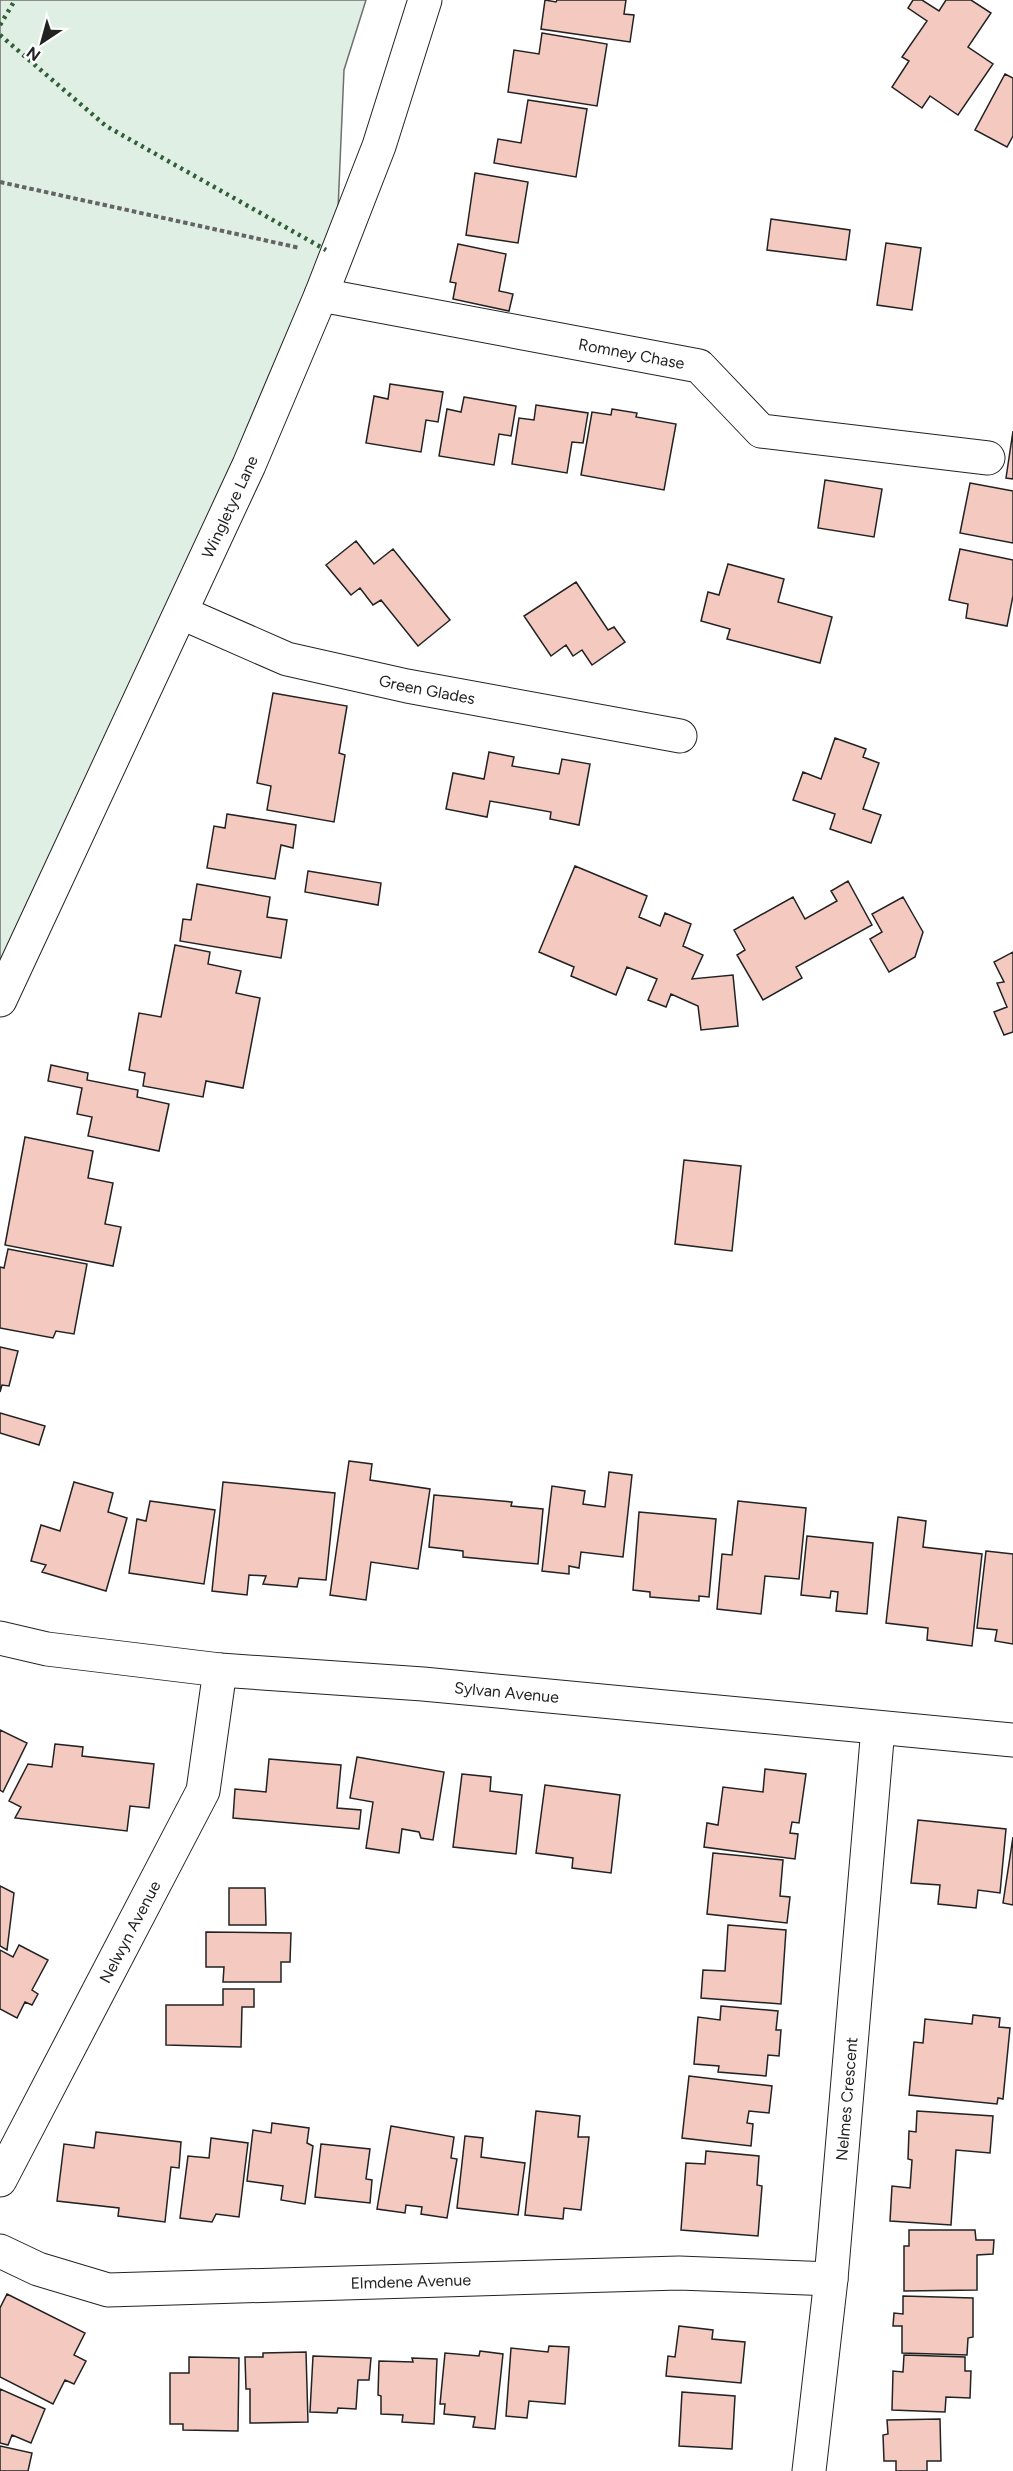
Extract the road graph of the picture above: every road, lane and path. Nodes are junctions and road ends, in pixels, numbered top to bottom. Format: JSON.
{"nodes":[{"id":1,"x":425,"y":0,"type":"edge"},
{"id":2,"x":0,"y":182,"type":"edge"},
{"id":3,"x":336,"y":256,"type":"junction"},
{"id":4,"x":321,"y":295,"type":"junction"},
{"id":5,"x":988,"y":458,"type":"dead end"},
{"id":6,"x":182,"y":613,"type":"junction"},
{"id":7,"x":680,"y":736,"type":"dead end"},
{"id":8,"x":0,"y":1000,"type":"edge"},
{"id":9,"x":0,"y":1638,"type":"edge"},
{"id":10,"x":220,"y":1670,"type":"junction"},
{"id":11,"x":879,"y":1728,"type":"junction"},
{"id":12,"x":1013,"y":1740,"type":"edge"},
{"id":13,"x":0,"y":2180,"type":"edge"},
{"id":14,"x":0,"y":2251,"type":"edge"},
{"id":15,"x":831,"y":2279,"type":"junction"},
{"id":16,"x":809,"y":2471,"type":"edge"}],
"edges":[{"from":1,"to":3,"type":"street","name":"Wingletye Lane"},
{"from":2,"to":3,"type":"path"},
{"from":3,"to":4,"type":"street","name":"Wingletye Lane"},
{"from":4,"to":5,"type":"street","name":"Romney Chase"},
{"from":4,"to":6,"type":"street","name":"Wingletye Lane"},
{"from":6,"to":7,"type":"street","name":"Green Glades"},
{"from":6,"to":8,"type":"street","name":"Wingletye Lane"},
{"from":9,"to":10,"type":"street","name":"Sylvan Avenue"},
{"from":10,"to":11,"type":"street","name":"Sylvan Avenue"},
{"from":10,"to":13,"type":"street","name":"Nelwyn Avenue"},
{"from":11,"to":12,"type":"street","name":"Sylvan Avenue"},
{"from":11,"to":15,"type":"street","name":"Nelmes Crescent"},
{"from":14,"to":15,"type":"street","name":"Elmdene Avenue"},
{"from":15,"to":16,"type":"street","name":"Nelmes Crescent"}]}
